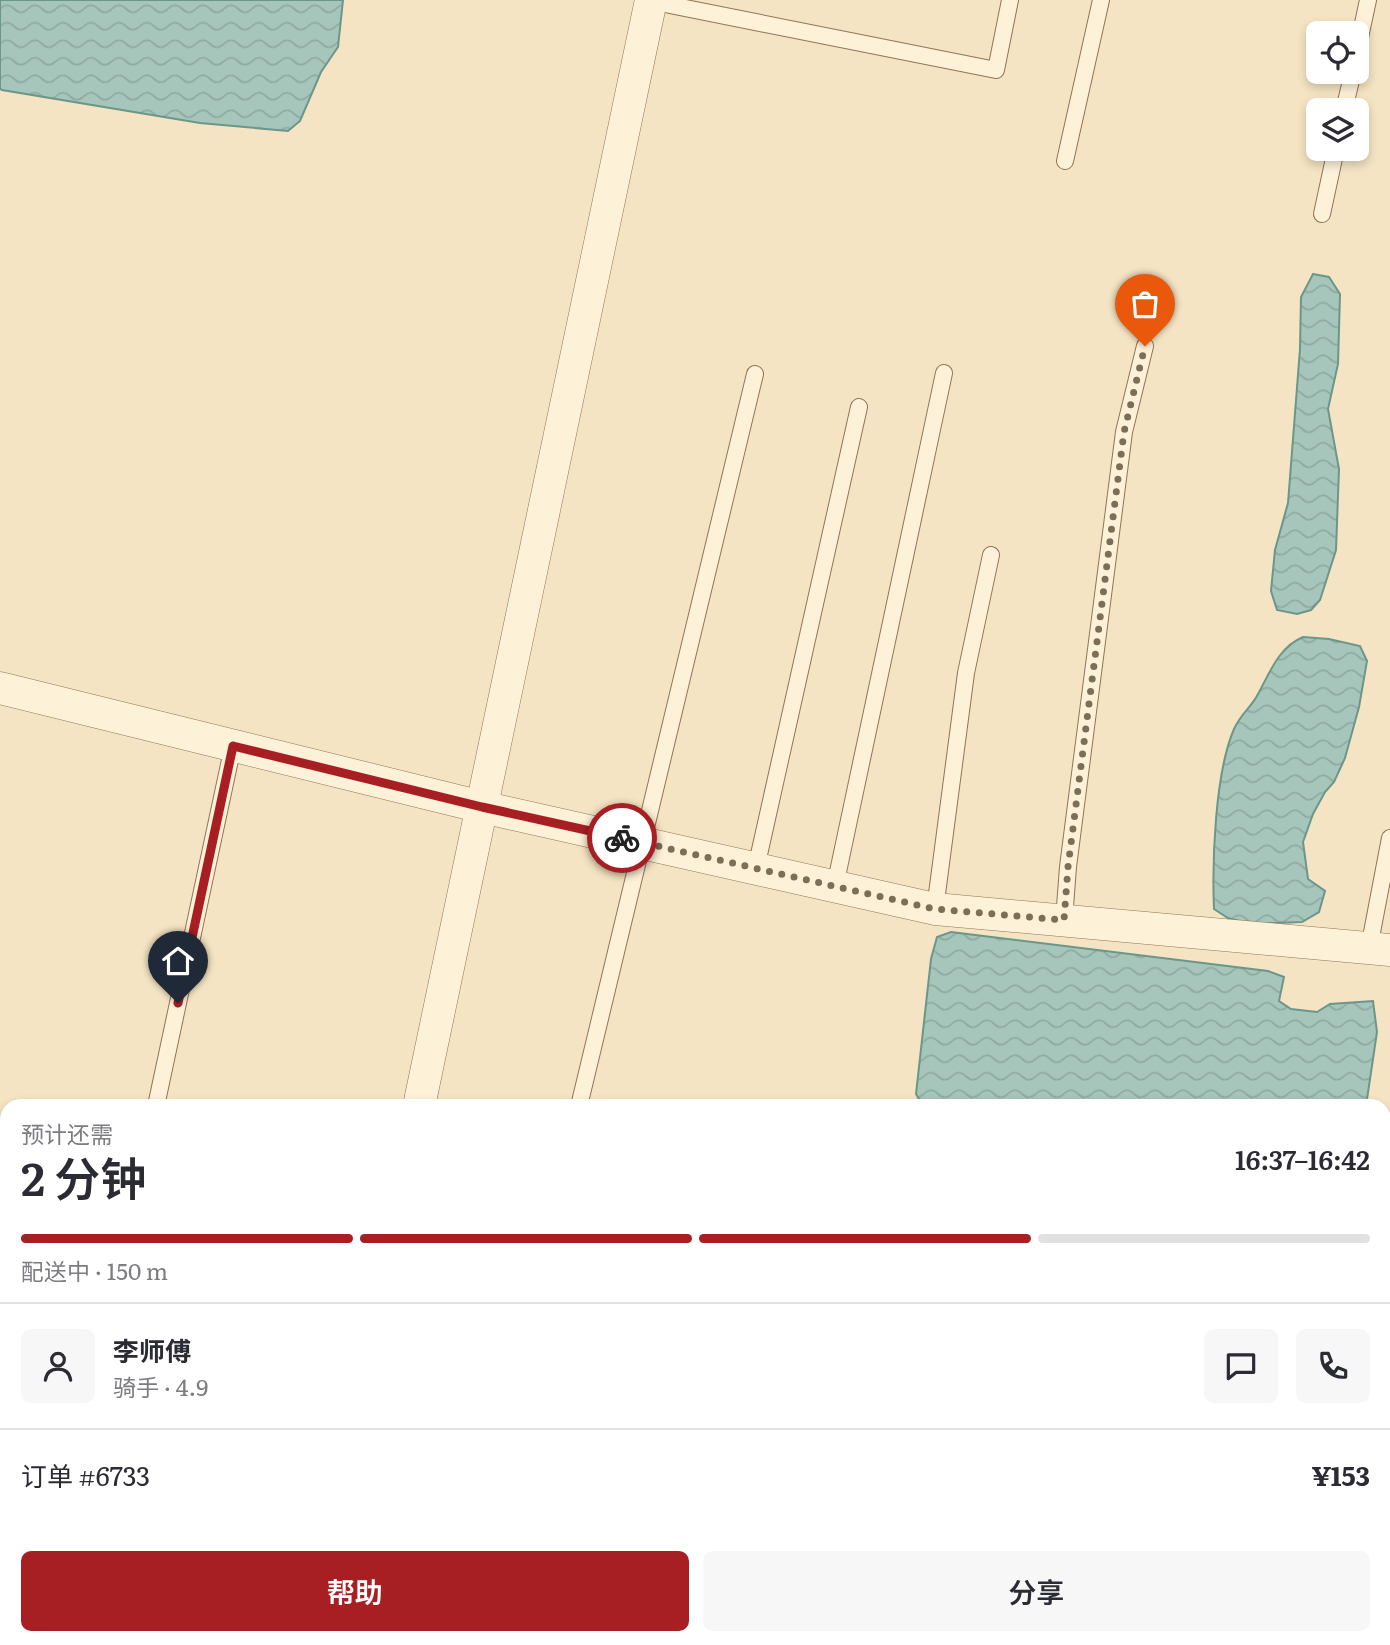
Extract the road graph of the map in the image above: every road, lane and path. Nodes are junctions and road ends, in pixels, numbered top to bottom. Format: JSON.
{"nodes":[{"id":1,"x":1010,"y":0,"type":"edge"},
{"id":2,"x":1101,"y":0,"type":"edge"},
{"id":3,"x":1368,"y":0,"type":"edge"},
{"id":4,"x":651,"y":1,"type":"edge"},
{"id":5,"x":1363,"y":21,"type":"edge"},
{"id":6,"x":1065,"y":161,"type":"dead end"},
{"id":7,"x":1333,"y":161,"type":"edge"},
{"id":8,"x":1322,"y":214,"type":"dead end"},
{"id":9,"x":1145,"y":346,"type":"dead end"},
{"id":10,"x":944,"y":373,"type":"dead end"},
{"id":11,"x":755,"y":374,"type":"dead end"},
{"id":12,"x":859,"y":407,"type":"dead end"},
{"id":13,"x":991,"y":555,"type":"dead end"},
{"id":14,"x":0,"y":690,"type":"edge"},
{"id":15,"x":233,"y":746,"type":"junction"},
{"id":16,"x":482,"y":807,"type":"junction"},
{"id":17,"x":1390,"y":838,"type":"edge"},
{"id":18,"x":641,"y":843,"type":"junction"},
{"id":19,"x":755,"y":868,"type":"junction"},
{"id":20,"x":835,"y":886,"type":"junction"},
{"id":21,"x":935,"y":909,"type":"junction"},
{"id":22,"x":1064,"y":920,"type":"junction"},
{"id":23,"x":1379,"y":949,"type":"edge"},
{"id":24,"x":157,"y":1099,"type":"edge"},
{"id":25,"x":420,"y":1099,"type":"edge"},
{"id":26,"x":581,"y":1099,"type":"edge"}],
"edges":[{"from":1,"to":4,"type":"lane"},
{"from":2,"to":6,"type":"lane"},
{"from":3,"to":5,"type":"lane"},
{"from":4,"to":16,"type":"street"},
{"from":7,"to":8,"type":"lane"},
{"from":9,"to":22,"type":"lane"},
{"from":10,"to":20,"type":"lane"},
{"from":11,"to":18,"type":"lane"},
{"from":12,"to":19,"type":"lane"},
{"from":13,"to":21,"type":"lane"},
{"from":14,"to":15,"type":"street"},
{"from":15,"to":16,"type":"street"},
{"from":15,"to":24,"type":"lane"},
{"from":16,"to":18,"type":"street"},
{"from":16,"to":25,"type":"street"},
{"from":17,"to":23,"type":"lane"},
{"from":18,"to":19,"type":"street"},
{"from":18,"to":26,"type":"lane"},
{"from":19,"to":20,"type":"street"},
{"from":20,"to":21,"type":"street"},
{"from":21,"to":22,"type":"street"},
{"from":22,"to":23,"type":"street"}]}
